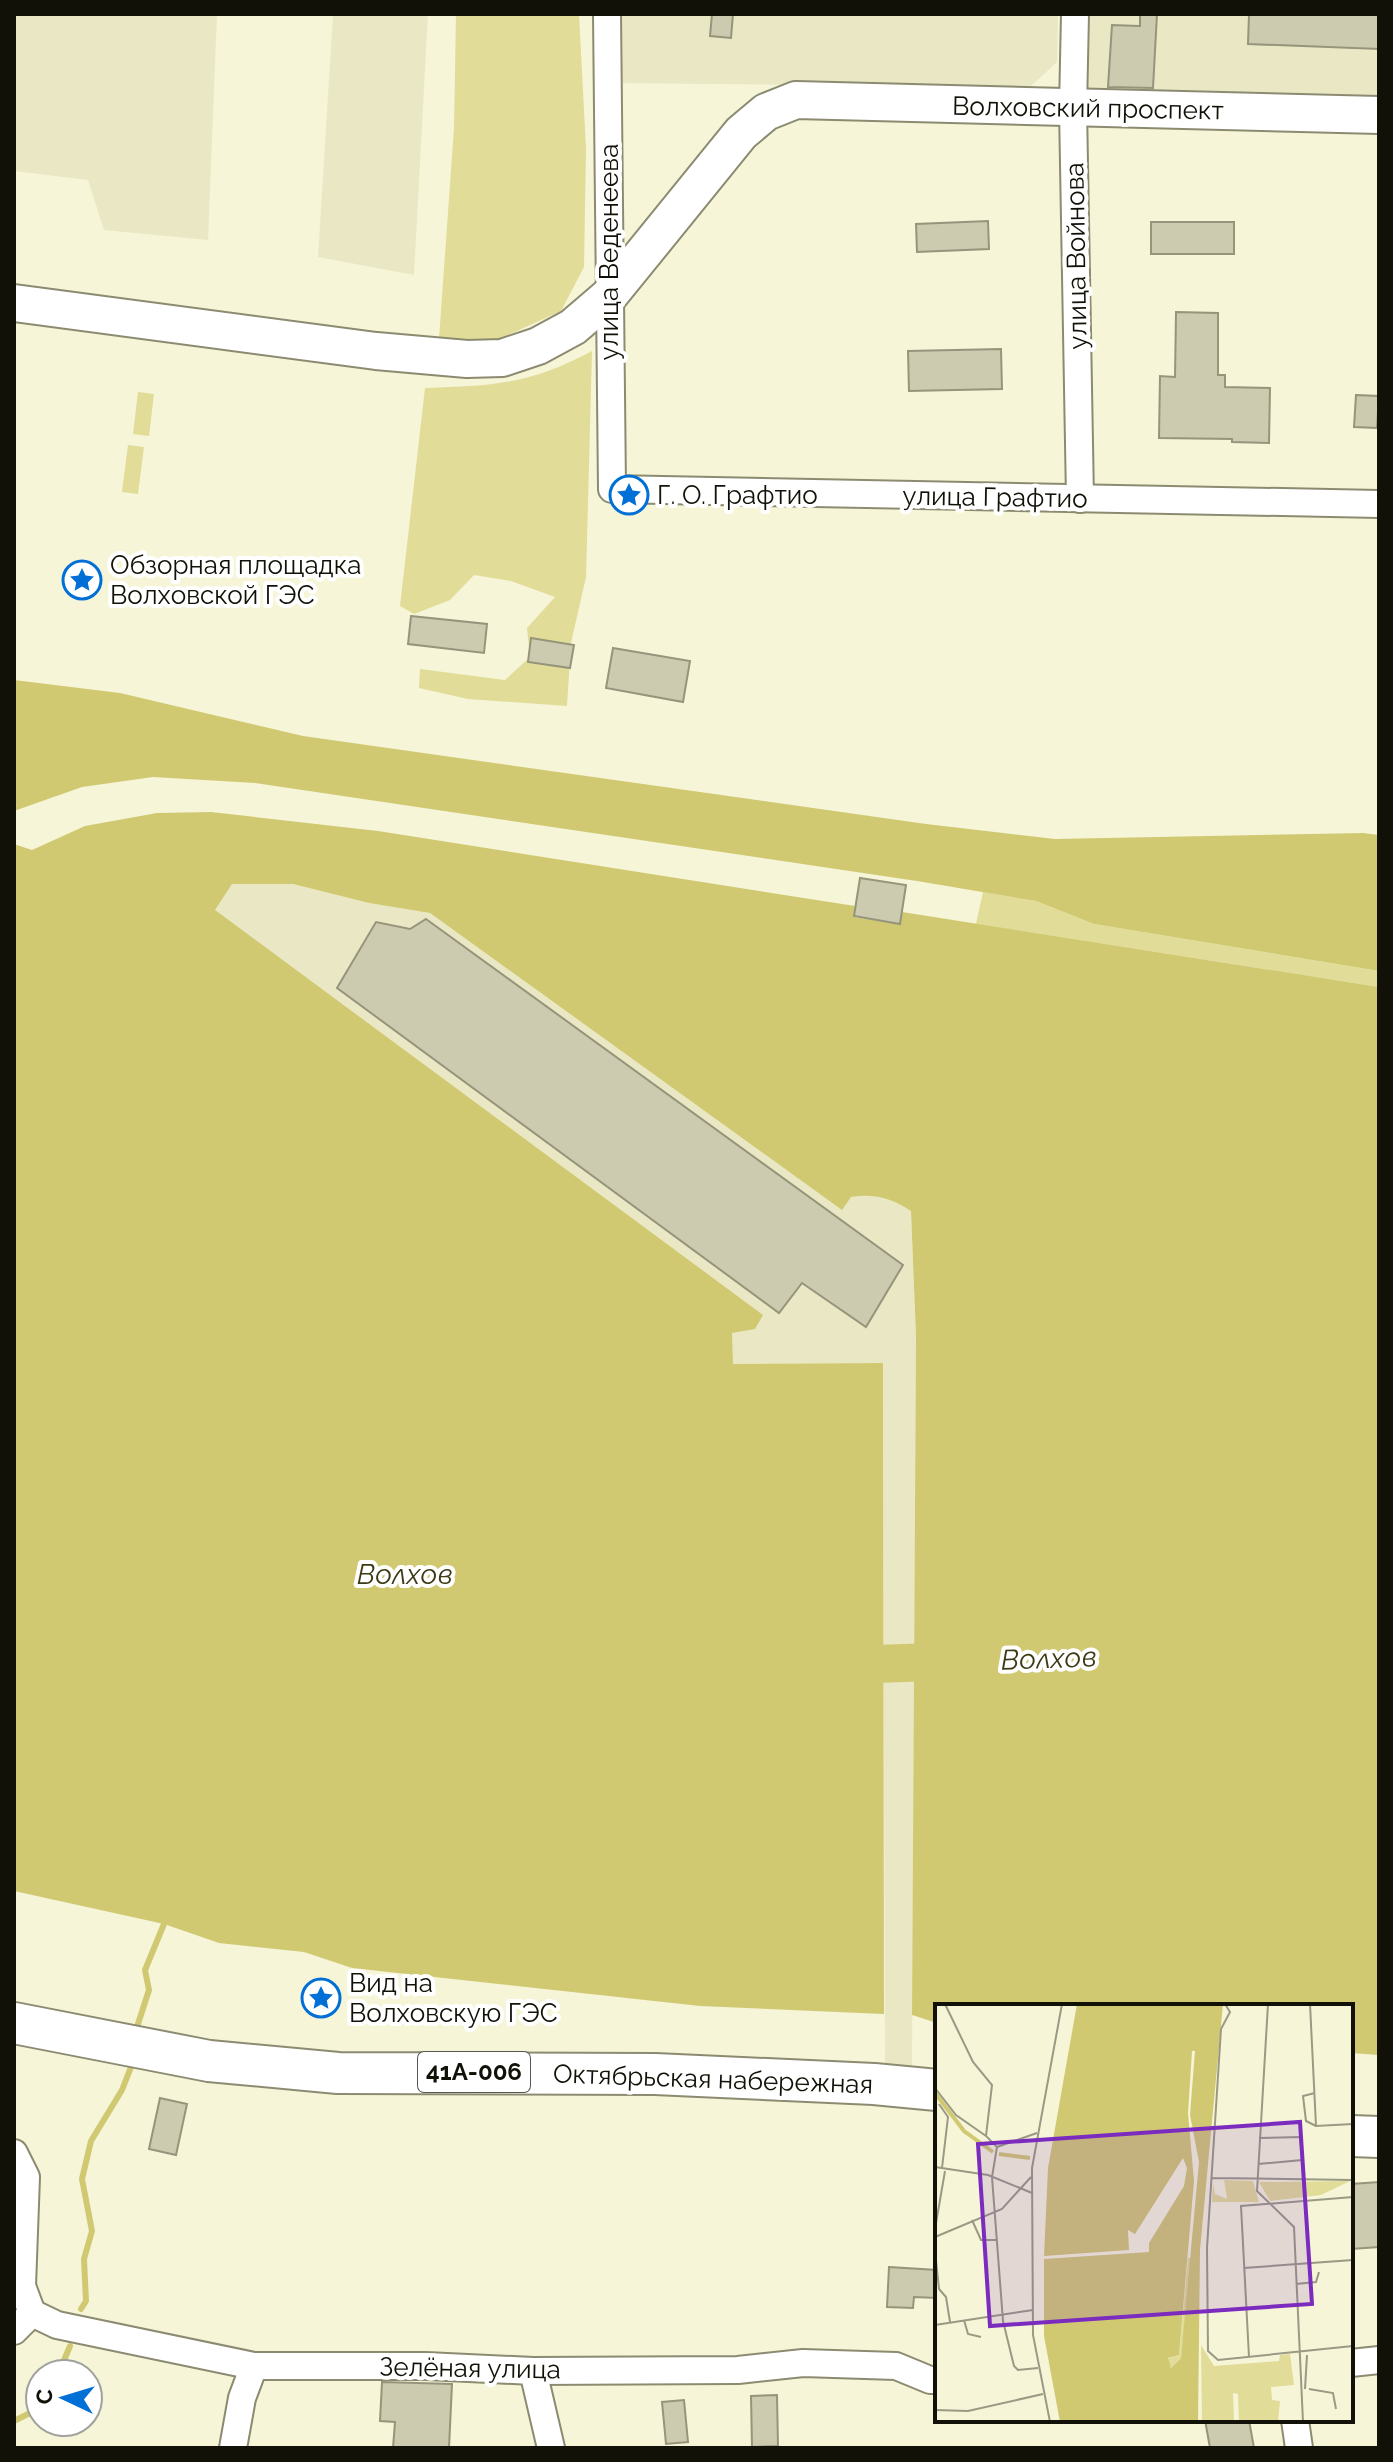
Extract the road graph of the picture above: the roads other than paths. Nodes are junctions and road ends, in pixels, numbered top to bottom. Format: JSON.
{"nodes":[{"id":1,"x":607,"y":14,"type":"edge"},
{"id":2,"x":1075,"y":14,"type":"edge"},
{"id":3,"x":1073,"y":108,"type":"junction"},
{"id":4,"x":1379,"y":115,"type":"edge"},
{"id":5,"x":608,"y":297,"type":"junction"},
{"id":6,"x":14,"y":303,"type":"edge"},
{"id":7,"x":612,"y":489,"type":"joint"},
{"id":8,"x":1080,"y":499,"type":"junction"},
{"id":9,"x":1379,"y":504,"type":"edge"},
{"id":10,"x":14,"y":2023,"type":"edge"},
{"id":11,"x":935,"y":2090,"type":"edge"},
{"id":12,"x":1353,"y":2136,"type":"edge"},
{"id":13,"x":1379,"y":2137,"type":"edge"},
{"id":14,"x":14,"y":2153,"type":"edge"},
{"id":15,"x":23,"y":2322,"type":"edge"},
{"id":16,"x":1379,"y":2360,"type":"edge"},
{"id":17,"x":1353,"y":2363,"type":"edge"},
{"id":18,"x":254,"y":2366,"type":"junction"},
{"id":19,"x":533,"y":2371,"type":"junction"},
{"id":20,"x":935,"y":2380,"type":"edge"},
{"id":21,"x":1295,"y":2422,"type":"edge"},
{"id":22,"x":233,"y":2448,"type":"edge"},
{"id":23,"x":551,"y":2448,"type":"edge"},
{"id":24,"x":1299,"y":2448,"type":"edge"}],
"edges":[{"from":1,"to":5,"type":"street","name":"улица Веденеева"},
{"from":2,"to":3,"type":"street","name":"улица Войнова"},
{"from":3,"to":4,"type":"street","name":"Волховский проспект"},
{"from":3,"to":5,"type":"street","name":"Волховский проспект"},
{"from":3,"to":8,"type":"street","name":"улица Войнова"},
{"from":5,"to":6,"type":"street"},
{"from":5,"to":7,"type":"street","name":"улица Веденеева"},
{"from":7,"to":8,"type":"street","name":"улица Графтио"},
{"from":8,"to":9,"type":"street","name":"улица Графтио"},
{"from":10,"to":11,"type":"main road","name":"Октябрьская набережная","number":"41А-006"},
{"from":12,"to":13,"type":"main road"},
{"from":14,"to":15,"type":"street"},
{"from":15,"to":18,"type":"street","name":"Зелёная улица"},
{"from":16,"to":17,"type":"street"},
{"from":18,"to":19,"type":"street","name":"Зелёная улица"},
{"from":18,"to":22,"type":"street"},
{"from":19,"to":20,"type":"street","name":"Зелёная улица"},
{"from":19,"to":23,"type":"street"},
{"from":21,"to":24,"type":"street"}]}
